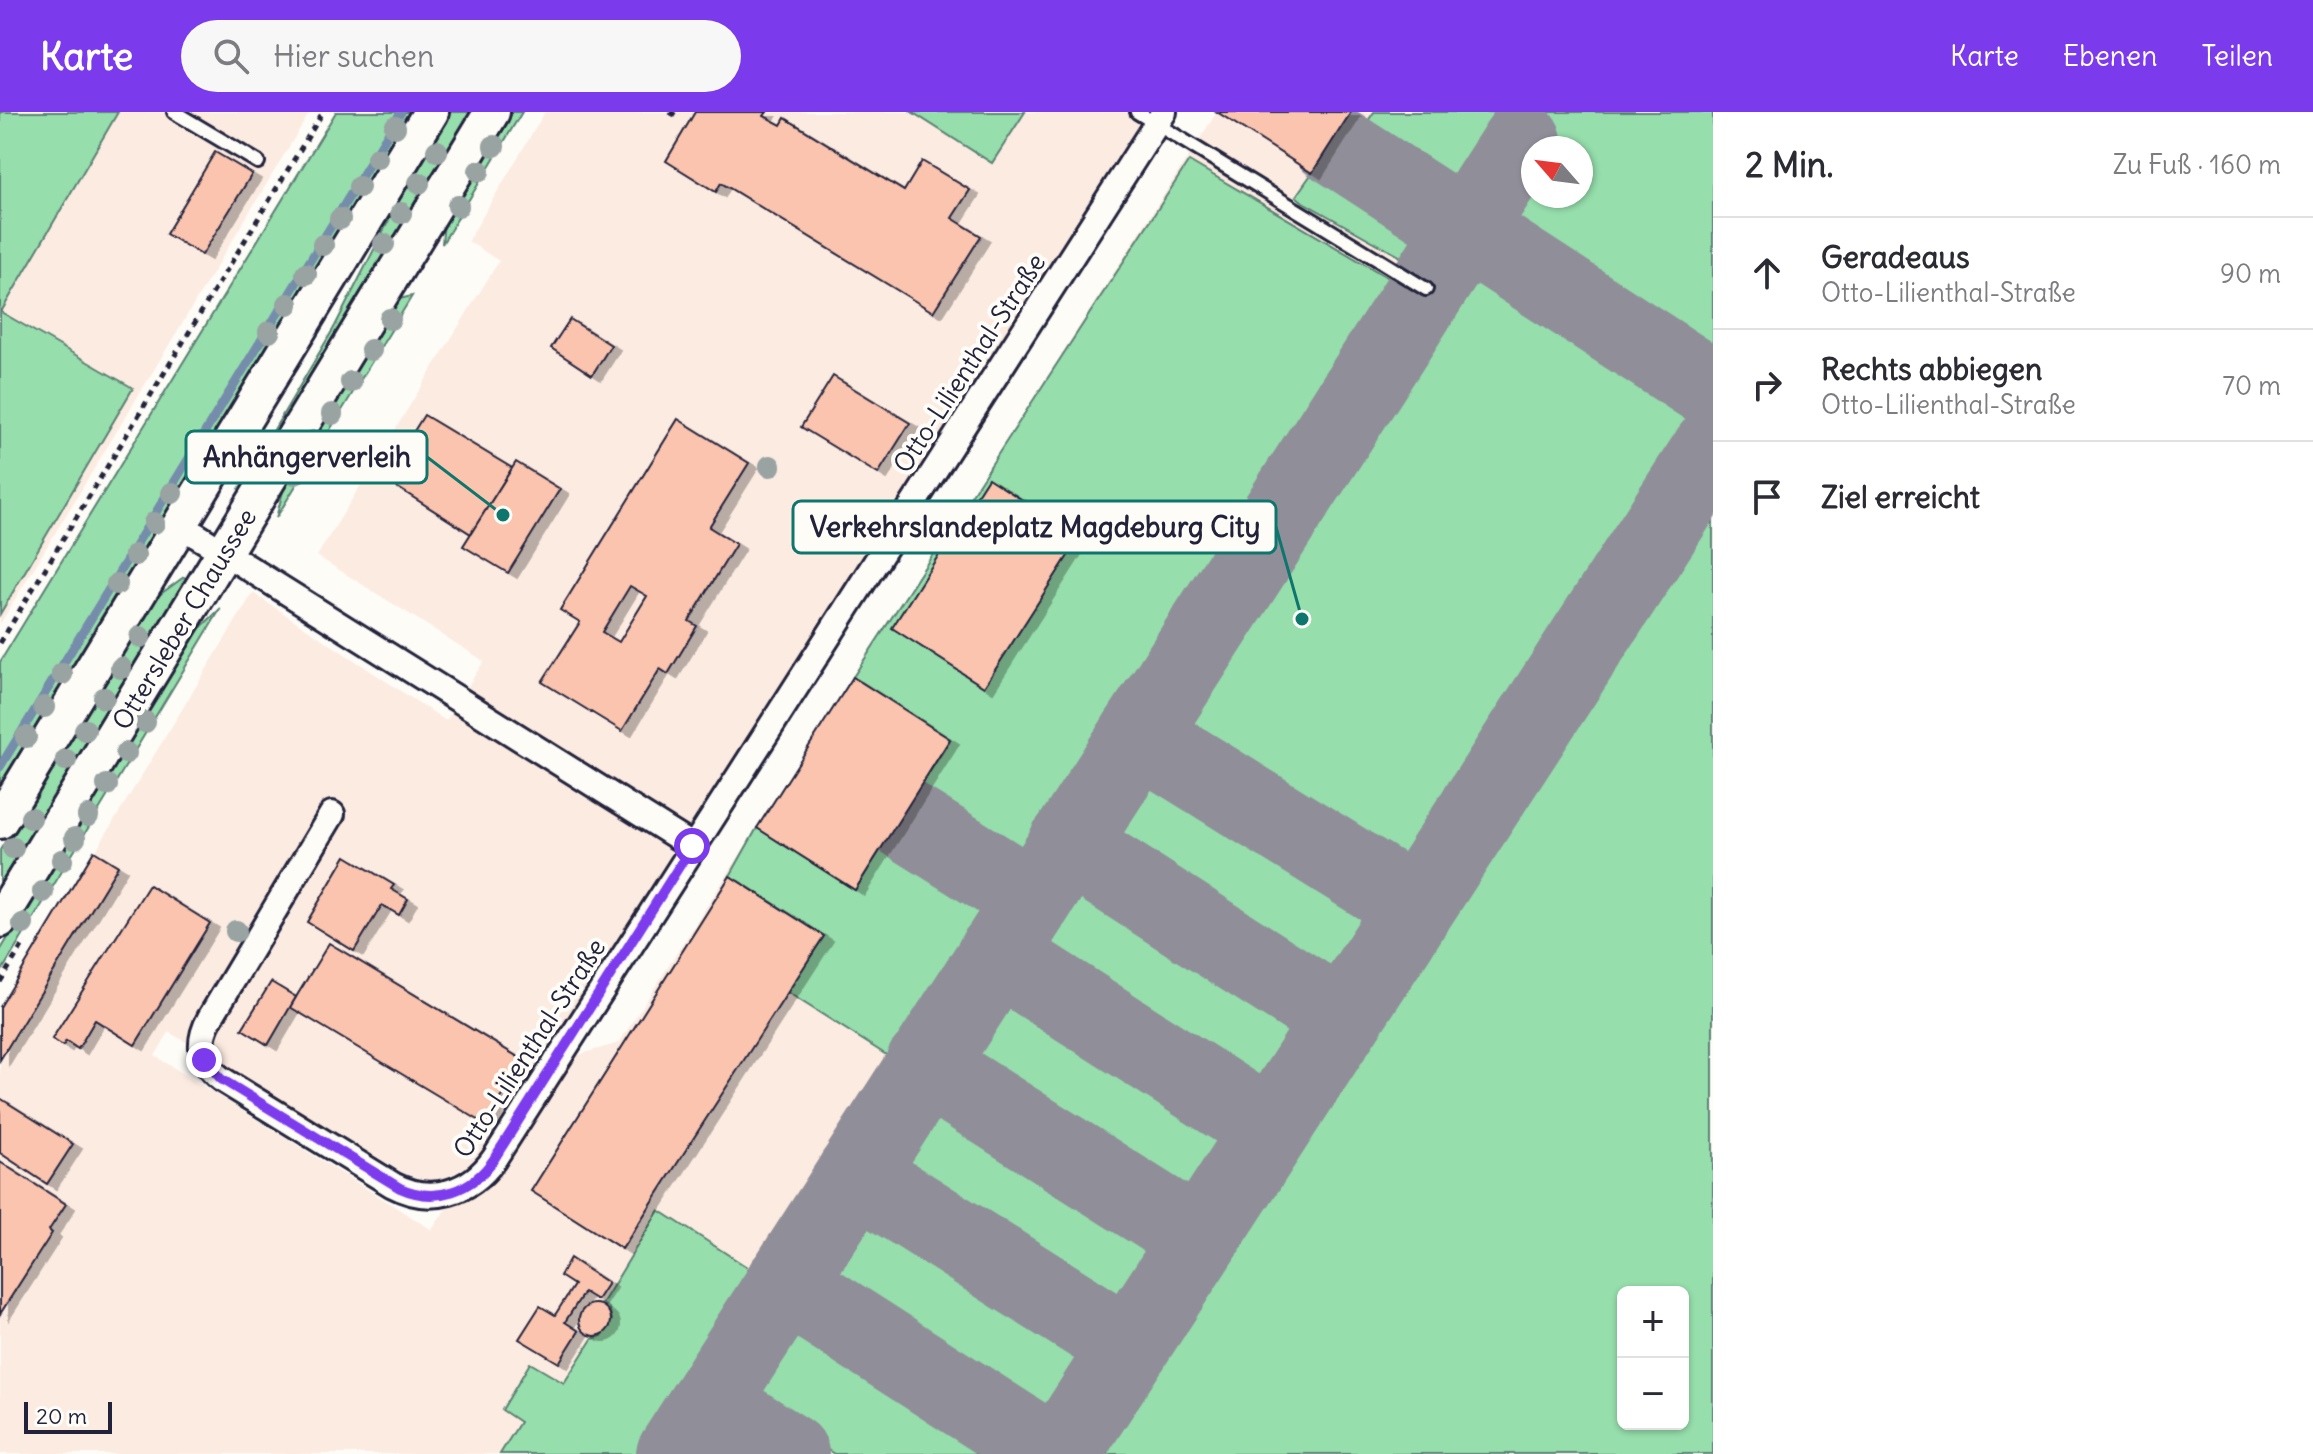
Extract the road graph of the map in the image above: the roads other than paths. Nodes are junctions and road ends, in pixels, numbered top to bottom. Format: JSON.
{"nodes":[{"id":1,"x":174,"y":112,"type":"edge"},
{"id":2,"x":431,"y":112,"type":"edge"},
{"id":3,"x":492,"y":112,"type":"edge"},
{"id":4,"x":1153,"y":116,"type":"edge"},
{"id":5,"x":258,"y":162,"type":"dead end"},
{"id":6,"x":1426,"y":289,"type":"dead end"},
{"id":7,"x":180,"y":525,"type":"junction"},
{"id":8,"x":224,"y":553,"type":"junction"},
{"id":9,"x":332,"y":814,"type":"dead end"},
{"id":10,"x":0,"y":821,"type":"edge"},
{"id":11,"x":692,"y":846,"type":"junction"},
{"id":12,"x":0,"y":920,"type":"edge"}],
"edges":[{"from":1,"to":5,"type":"lane"},
{"from":2,"to":7,"type":"main road","name":"Ottersleber Chaussee"},
{"from":3,"to":8,"type":"main road","name":"Ottersleber Chaussee"},
{"from":4,"to":6,"type":"lane"},
{"from":4,"to":11,"type":"street","name":"Otto-Lilienthal-Straße"},
{"from":7,"to":8,"type":"street"},
{"from":7,"to":10,"type":"main road","name":"Ottersleber Chaussee"},
{"from":8,"to":11,"type":"street"},
{"from":8,"to":12,"type":"main road","name":"Ottersleber Chaussee"},
{"from":9,"to":11,"type":"street","name":"Otto-Lilienthal-Straße"}]}
